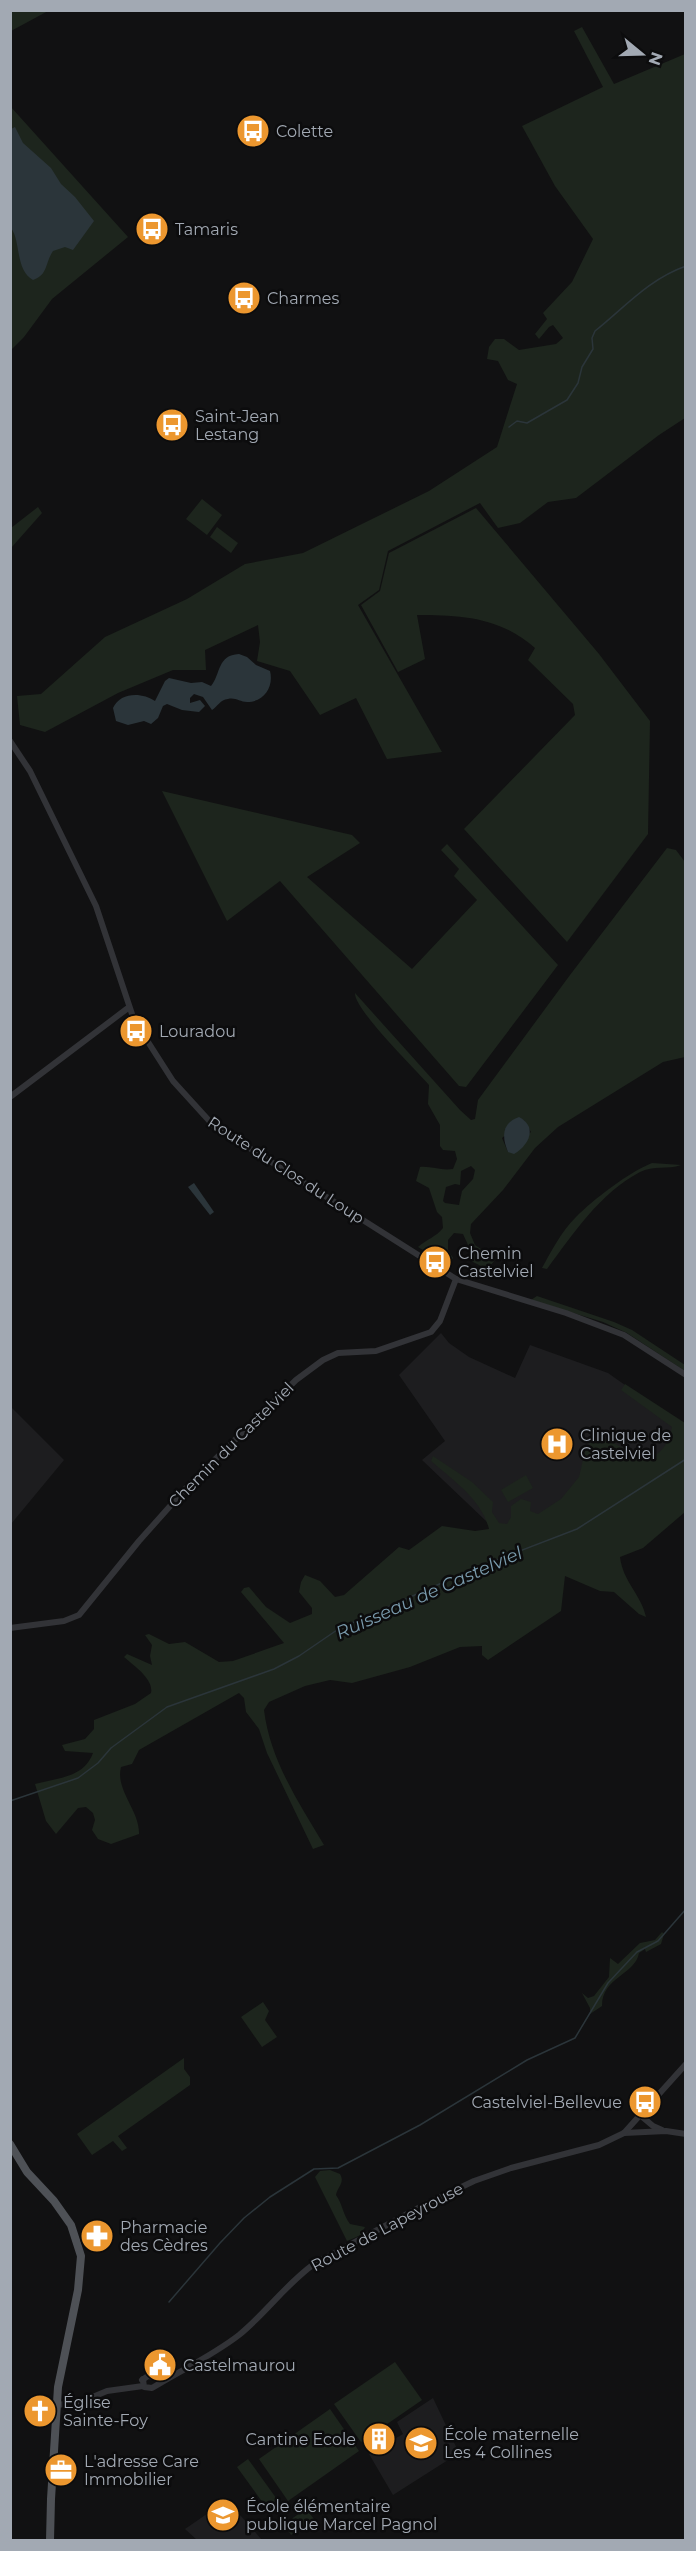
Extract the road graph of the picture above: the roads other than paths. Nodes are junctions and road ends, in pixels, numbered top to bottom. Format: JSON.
{"nodes":[{"id":1,"x":10,"y":741,"type":"edge"},
{"id":2,"x":128,"y":1008,"type":"junction"},
{"id":3,"x":10,"y":1097,"type":"edge"},
{"id":4,"x":456,"y":1279,"type":"junction"},
{"id":5,"x":686,"y":1375,"type":"edge"},
{"id":6,"x":10,"y":1628,"type":"edge"},
{"id":7,"x":686,"y":2064,"type":"edge"},
{"id":8,"x":640,"y":2115,"type":"junction"},
{"id":9,"x":646,"y":2121,"type":"junction"},
{"id":10,"x":666,"y":2131,"type":"junction"},
{"id":11,"x":643,"y":2132,"type":"junction"},
{"id":12,"x":624,"y":2133,"type":"junction"},
{"id":13,"x":686,"y":2134,"type":"edge"},
{"id":14,"x":10,"y":2144,"type":"edge"},
{"id":15,"x":178,"y":2374,"type":"junction"},
{"id":16,"x":153,"y":2377,"type":"junction"},
{"id":17,"x":143,"y":2382,"type":"junction"},
{"id":18,"x":154,"y":2386,"type":"junction"},
{"id":19,"x":58,"y":2405,"type":"junction"},
{"id":20,"x":50,"y":2541,"type":"edge"}],
"edges":[{"from":1,"to":2,"type":"street","name":"Route du Clos du Loup"},
{"from":2,"to":3,"type":"street"},
{"from":2,"to":4,"type":"street","name":"Route du Clos du Loup"},
{"from":4,"to":5,"type":"street","name":"Route du Clos du Loup"},
{"from":4,"to":6,"type":"street","name":"Chemin du Castelviel"},
{"from":7,"to":8,"type":"street"},
{"from":8,"to":9,"type":"street"},
{"from":8,"to":12,"type":"street"},
{"from":9,"to":10,"type":"street"},
{"from":9,"to":11,"type":"street"},
{"from":10,"to":11,"type":"street"},
{"from":10,"to":13,"type":"street"},
{"from":11,"to":12,"type":"street"},
{"from":12,"to":15,"type":"street","name":"Route de Lapeyrouse"},
{"from":14,"to":19,"type":"main road"},
{"from":15,"to":16,"type":"street","name":"Route de Lapeyrouse"},
{"from":15,"to":18,"type":"street","name":"Route de Lapeyrouse"},
{"from":16,"to":17,"type":"street"},
{"from":16,"to":18,"type":"street"},
{"from":17,"to":18,"type":"street"},
{"from":17,"to":19,"type":"street"},
{"from":19,"to":20,"type":"main road"}]}
